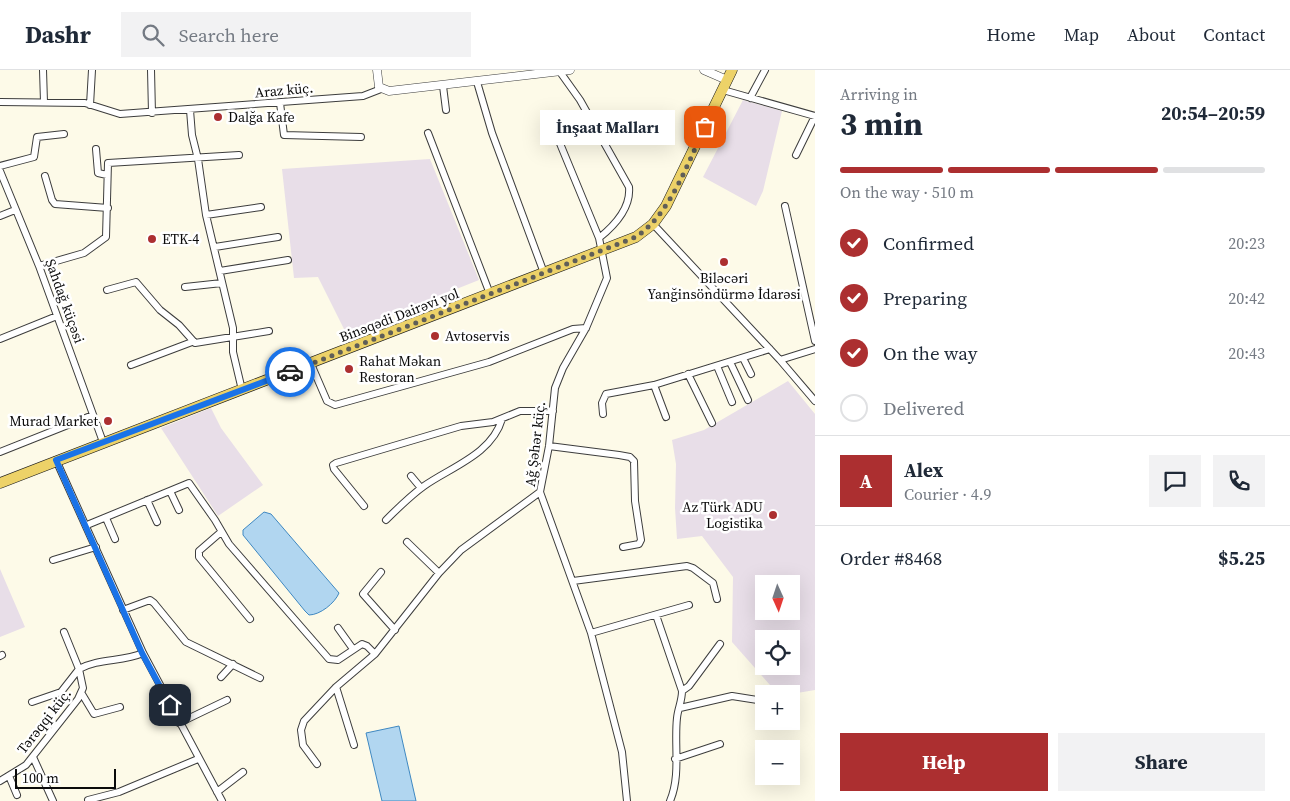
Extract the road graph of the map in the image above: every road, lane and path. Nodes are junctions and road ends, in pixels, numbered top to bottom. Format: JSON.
{"nodes":[{"id":1,"x":43,"y":70,"type":"edge"},
{"id":2,"x":92,"y":70,"type":"edge"},
{"id":3,"x":151,"y":70,"type":"edge"},
{"id":4,"x":377,"y":70,"type":"edge"},
{"id":5,"x":570,"y":70,"type":"edge"},
{"id":6,"x":704,"y":70,"type":"edge"},
{"id":7,"x":732,"y":70,"type":"edge"},
{"id":8,"x":765,"y":70,"type":"edge"},
{"id":9,"x":554,"y":71,"type":"edge"},
{"id":10,"x":728,"y":80,"type":"junction"},
{"id":11,"x":477,"y":82,"type":"junction"},
{"id":12,"x":443,"y":86,"type":"junction"},
{"id":13,"x":381,"y":89,"type":"junction"},
{"id":14,"x":722,"y":90,"type":"junction"},
{"id":15,"x":750,"y":98,"type":"junction"},
{"id":16,"x":0,"y":102,"type":"edge"},
{"id":17,"x":44,"y":102,"type":"junction"},
{"id":18,"x":280,"y":103,"type":"junction"},
{"id":19,"x":90,"y":105,"type":"junction"},
{"id":20,"x":190,"y":110,"type":"junction"},
{"id":21,"x":446,"y":110,"type":"dead end"},
{"id":22,"x":152,"y":113,"type":"junction"},
{"id":23,"x":815,"y":116,"type":"edge"},
{"id":24,"x":554,"y":129,"type":"dead end"},
{"id":25,"x":428,"y":133,"type":"dead end"},
{"id":26,"x":64,"y":134,"type":"dead end"},
{"id":27,"x":361,"y":137,"type":"dead end"},
{"id":28,"x":96,"y":149,"type":"dead end"},
{"id":29,"x":796,"y":154,"type":"dead end"},
{"id":30,"x":239,"y":156,"type":"dead end"},
{"id":31,"x":198,"y":159,"type":"junction"},
{"id":32,"x":0,"y":166,"type":"edge"},
{"id":33,"x":0,"y":171,"type":"edge"},
{"id":34,"x":107,"y":174,"type":"junction"},
{"id":35,"x":45,"y":176,"type":"dead end"},
{"id":36,"x":785,"y":206,"type":"dead end"},
{"id":37,"x":108,"y":208,"type":"junction"},
{"id":38,"x":261,"y":208,"type":"dead end"},
{"id":39,"x":15,"y":210,"type":"junction"},
{"id":40,"x":206,"y":214,"type":"junction"},
{"id":41,"x":0,"y":216,"type":"edge"},
{"id":42,"x":653,"y":224,"type":"junction"},
{"id":43,"x":278,"y":237,"type":"dead end"},
{"id":44,"x":599,"y":238,"type":"junction"},
{"id":45,"x":215,"y":247,"type":"junction"},
{"id":46,"x":601,"y":251,"type":"junction"},
{"id":47,"x":288,"y":260,"type":"dead end"},
{"id":48,"x":39,"y":266,"type":"junction"},
{"id":49,"x":220,"y":271,"type":"junction"},
{"id":50,"x":544,"y":273,"type":"junction"},
{"id":51,"x":222,"y":284,"type":"junction"},
{"id":52,"x":185,"y":287,"type":"dead end"},
{"id":53,"x":107,"y":290,"type":"dead end"},
{"id":54,"x":490,"y":294,"type":"junction"},
{"id":55,"x":57,"y":316,"type":"junction"},
{"id":56,"x":586,"y":328,"type":"junction"},
{"id":57,"x":269,"y":331,"type":"dead end"},
{"id":58,"x":234,"y":337,"type":"junction"},
{"id":59,"x":0,"y":339,"type":"edge"},
{"id":60,"x":815,"y":341,"type":"edge"},
{"id":61,"x":192,"y":342,"type":"junction"},
{"id":62,"x":770,"y":349,"type":"junction"},
{"id":63,"x":815,"y":349,"type":"edge"},
{"id":64,"x":743,"y":358,"type":"junction"},
{"id":65,"x":780,"y":360,"type":"junction"},
{"id":66,"x":730,"y":362,"type":"junction"},
{"id":67,"x":131,"y":364,"type":"dead end"},
{"id":68,"x":310,"y":364,"type":"junction"},
{"id":69,"x":717,"y":366,"type":"junction"},
{"id":70,"x":688,"y":374,"type":"junction"},
{"id":71,"x":752,"y":374,"type":"dead end"},
{"id":72,"x":654,"y":385,"type":"junction"},
{"id":73,"x":242,"y":390,"type":"junction"},
{"id":74,"x":748,"y":400,"type":"dead end"},
{"id":75,"x":815,"y":401,"type":"edge"},
{"id":76,"x":732,"y":402,"type":"dead end"},
{"id":77,"x":553,"y":411,"type":"junction"},
{"id":78,"x":603,"y":414,"type":"dead end"},
{"id":79,"x":93,"y":415,"type":"junction"},
{"id":80,"x":666,"y":417,"type":"dead end"},
{"id":81,"x":502,"y":419,"type":"junction"},
{"id":82,"x":712,"y":423,"type":"dead end"},
{"id":83,"x":103,"y":442,"type":"junction"},
{"id":84,"x":549,"y":446,"type":"junction"},
{"id":85,"x":0,"y":452,"type":"edge"},
{"id":86,"x":56,"y":460,"type":"junction"},
{"id":87,"x":411,"y":476,"type":"dead end"},
{"id":88,"x":0,"y":483,"type":"edge"},
{"id":89,"x":421,"y":488,"type":"junction"},
{"id":90,"x":170,"y":491,"type":"junction"},
{"id":91,"x":540,"y":492,"type":"junction"},
{"id":92,"x":148,"y":500,"type":"junction"},
{"id":93,"x":364,"y":506,"type":"dead end"},
{"id":94,"x":179,"y":510,"type":"dead end"},
{"id":95,"x":106,"y":518,"type":"junction"},
{"id":96,"x":386,"y":520,"type":"dead end"},
{"id":97,"x":157,"y":522,"type":"dead end"},
{"id":98,"x":87,"y":526,"type":"junction"},
{"id":99,"x":222,"y":532,"type":"junction"},
{"id":100,"x":115,"y":539,"type":"dead end"},
{"id":101,"x":407,"y":542,"type":"dead end"},
{"id":102,"x":96,"y":547,"type":"junction"},
{"id":103,"x":623,"y":547,"type":"dead end"},
{"id":104,"x":53,"y":560,"type":"dead end"},
{"id":105,"x":381,"y":572,"type":"dead end"},
{"id":106,"x":439,"y":573,"type":"junction"},
{"id":107,"x":573,"y":581,"type":"junction"},
{"id":108,"x":717,"y":599,"type":"dead end"},
{"id":109,"x":689,"y":605,"type":"dead end"},
{"id":110,"x":123,"y":610,"type":"junction"},
{"id":111,"x":656,"y":615,"type":"junction"},
{"id":112,"x":250,"y":619,"type":"dead end"},
{"id":113,"x":338,"y":628,"type":"dead end"},
{"id":114,"x":395,"y":630,"type":"junction"},
{"id":115,"x":64,"y":632,"type":"dead end"},
{"id":116,"x":591,"y":633,"type":"junction"},
{"id":117,"x":720,"y":644,"type":"dead end"},
{"id":118,"x":353,"y":649,"type":"junction"},
{"id":119,"x":142,"y":653,"type":"junction"},
{"id":120,"x":375,"y":654,"type":"junction"},
{"id":121,"x":233,"y":664,"type":"junction"},
{"id":122,"x":80,"y":669,"type":"junction"},
{"id":123,"x":221,"y":677,"type":"dead end"},
{"id":124,"x":260,"y":678,"type":"dead end"},
{"id":125,"x":336,"y":687,"type":"junction"},
{"id":126,"x":682,"y":691,"type":"junction"},
{"id":127,"x":82,"y":694,"type":"junction"},
{"id":128,"x":227,"y":700,"type":"dead end"},
{"id":129,"x":755,"y":700,"type":"edge"},
{"id":130,"x":32,"y":702,"type":"dead end"},
{"id":131,"x":120,"y":707,"type":"dead end"},
{"id":132,"x":680,"y":708,"type":"junction"},
{"id":133,"x":179,"y":723,"type":"junction"},
{"id":134,"x":720,"y":744,"type":"dead end"},
{"id":135,"x":354,"y":745,"type":"dead end"},
{"id":136,"x":33,"y":757,"type":"junction"},
{"id":137,"x":198,"y":759,"type":"junction"},
{"id":138,"x":675,"y":759,"type":"junction"},
{"id":139,"x":317,"y":764,"type":"dead end"},
{"id":140,"x":243,"y":772,"type":"dead end"},
{"id":141,"x":9,"y":776,"type":"junction"},
{"id":142,"x":0,"y":781,"type":"edge"},
{"id":143,"x":217,"y":792,"type":"junction"},
{"id":144,"x":17,"y":794,"type":"dead end"},
{"id":145,"x":104,"y":799,"type":"edge"},
{"id":146,"x":88,"y":800,"type":"edge"},
{"id":147,"x":53,"y":801,"type":"edge"},
{"id":148,"x":222,"y":801,"type":"edge"},
{"id":149,"x":627,"y":801,"type":"edge"},
{"id":150,"x":670,"y":801,"type":"edge"}],
"edges":[{"from":1,"to":17,"type":"street"},
{"from":2,"to":19,"type":"street"},
{"from":3,"to":22,"type":"street"},
{"from":4,"to":13,"type":"street"},
{"from":5,"to":9,"type":"street","name":"Araz küç."},
{"from":6,"to":10,"type":"street"},
{"from":7,"to":10,"type":"main road","name":"Binəqədi Dairəvi yol"},
{"from":8,"to":15,"type":"street"},
{"from":9,"to":11,"type":"street","name":"Araz küç."},
{"from":9,"to":44,"type":"street"},
{"from":10,"to":14,"type":"main road","name":"Binəqədi Dairəvi yol"},
{"from":11,"to":12,"type":"street","name":"Araz küç."},
{"from":11,"to":50,"type":"street"},
{"from":12,"to":13,"type":"street","name":"Araz küç."},
{"from":12,"to":21,"type":"street"},
{"from":13,"to":18,"type":"street","name":"Araz küç."},
{"from":14,"to":15,"type":"street"},
{"from":14,"to":42,"type":"main road","name":"Binəqədi Dairəvi yol"},
{"from":15,"to":23,"type":"street"},
{"from":16,"to":17,"type":"street","name":"Araz küç."},
{"from":17,"to":19,"type":"street","name":"Araz küç."},
{"from":18,"to":20,"type":"street","name":"Araz küç."},
{"from":18,"to":27,"type":"street"},
{"from":19,"to":22,"type":"street","name":"Araz küç."},
{"from":20,"to":22,"type":"street","name":"Araz küç."},
{"from":20,"to":31,"type":"street"},
{"from":23,"to":29,"type":"street"},
{"from":24,"to":44,"type":"street","name":"Ağ Şəhər küç."},
{"from":25,"to":54,"type":"street"},
{"from":26,"to":32,"type":"street"},
{"from":28,"to":34,"type":"street"},
{"from":30,"to":31,"type":"street"},
{"from":31,"to":34,"type":"street"},
{"from":31,"to":40,"type":"street"},
{"from":33,"to":39,"type":"street","name":"Şahdağ küçəsi"},
{"from":34,"to":37,"type":"street"},
{"from":35,"to":37,"type":"street"},
{"from":36,"to":60,"type":"street"},
{"from":37,"to":48,"type":"street"},
{"from":38,"to":40,"type":"street"},
{"from":39,"to":41,"type":"street"},
{"from":39,"to":48,"type":"street","name":"Şahdağ küçəsi"},
{"from":40,"to":45,"type":"street"},
{"from":42,"to":46,"type":"main road","name":"Binəqədi Dairəvi yol"},
{"from":42,"to":62,"type":"street"},
{"from":43,"to":45,"type":"street"},
{"from":44,"to":46,"type":"street","name":"Ağ Şəhər küç."},
{"from":45,"to":49,"type":"street"},
{"from":46,"to":50,"type":"main road","name":"Binəqədi Dairəvi yol"},
{"from":46,"to":56,"type":"street","name":"Ağ Şəhər küç."},
{"from":47,"to":49,"type":"street"},
{"from":48,"to":55,"type":"street","name":"Şahdağ küçəsi"},
{"from":49,"to":51,"type":"street"},
{"from":50,"to":54,"type":"main road","name":"Binəqədi Dairəvi yol"},
{"from":51,"to":52,"type":"street"},
{"from":51,"to":58,"type":"street"},
{"from":53,"to":61,"type":"street"},
{"from":54,"to":68,"type":"main road","name":"Binəqədi Dairəvi yol"},
{"from":55,"to":59,"type":"street"},
{"from":55,"to":79,"type":"street","name":"Şahdağ küçəsi"},
{"from":56,"to":68,"type":"street"},
{"from":56,"to":77,"type":"street","name":"Ağ Şəhər küç."},
{"from":57,"to":58,"type":"street"},
{"from":58,"to":61,"type":"street"},
{"from":58,"to":73,"type":"street"},
{"from":61,"to":67,"type":"street"},
{"from":62,"to":64,"type":"street"},
{"from":62,"to":65,"type":"street"},
{"from":63,"to":65,"type":"street"},
{"from":64,"to":66,"type":"street"},
{"from":64,"to":71,"type":"street"},
{"from":65,"to":75,"type":"street"},
{"from":66,"to":69,"type":"street"},
{"from":66,"to":74,"type":"street"},
{"from":68,"to":73,"type":"main road","name":"Binəqədi Dairəvi yol"},
{"from":69,"to":70,"type":"street"},
{"from":69,"to":76,"type":"street"},
{"from":70,"to":72,"type":"street"},
{"from":70,"to":82,"type":"street"},
{"from":72,"to":78,"type":"street"},
{"from":72,"to":80,"type":"street"},
{"from":73,"to":83,"type":"main road","name":"Binəqədi Dairəvi yol"},
{"from":77,"to":81,"type":"street"},
{"from":77,"to":84,"type":"street","name":"Ağ Şəhər küç."},
{"from":79,"to":83,"type":"street","name":"Şahdağ küçəsi"},
{"from":79,"to":85,"type":"street"},
{"from":81,"to":89,"type":"street"},
{"from":81,"to":93,"type":"street"},
{"from":83,"to":86,"type":"main road","name":"Binəqədi Dairəvi yol"},
{"from":84,"to":91,"type":"street","name":"Ağ Şəhər küç."},
{"from":84,"to":103,"type":"street"},
{"from":86,"to":88,"type":"main road","name":"Binəqədi Dairəvi yol"},
{"from":86,"to":98,"type":"street"},
{"from":87,"to":89,"type":"street"},
{"from":89,"to":96,"type":"street"},
{"from":90,"to":92,"type":"street"},
{"from":90,"to":94,"type":"street"},
{"from":90,"to":99,"type":"street"},
{"from":91,"to":106,"type":"street"},
{"from":91,"to":107,"type":"street","name":"Ağ Şəhər küç."},
{"from":92,"to":95,"type":"street"},
{"from":92,"to":97,"type":"street"},
{"from":95,"to":98,"type":"street"},
{"from":95,"to":100,"type":"street"},
{"from":98,"to":102,"type":"street"},
{"from":99,"to":112,"type":"street"},
{"from":99,"to":118,"type":"street"},
{"from":101,"to":106,"type":"street"},
{"from":102,"to":104,"type":"street"},
{"from":102,"to":110,"type":"street"},
{"from":105,"to":114,"type":"street"},
{"from":106,"to":114,"type":"street"},
{"from":107,"to":108,"type":"street"},
{"from":107,"to":116,"type":"street","name":"Ağ Şəhər küç."},
{"from":109,"to":111,"type":"street"},
{"from":110,"to":119,"type":"street"},
{"from":110,"to":121,"type":"street"},
{"from":111,"to":116,"type":"street"},
{"from":111,"to":126,"type":"street"},
{"from":113,"to":118,"type":"street"},
{"from":114,"to":120,"type":"street"},
{"from":115,"to":122,"type":"street","name":"Tərəqqi küç."},
{"from":116,"to":149,"type":"street","name":"Ağ Şəhər küç."},
{"from":117,"to":126,"type":"street"},
{"from":118,"to":120,"type":"street"},
{"from":119,"to":122,"type":"street"},
{"from":119,"to":133,"type":"street"},
{"from":120,"to":125,"type":"street"},
{"from":121,"to":123,"type":"street"},
{"from":121,"to":124,"type":"street"},
{"from":122,"to":127,"type":"street","name":"Tərəqqi küç."},
{"from":122,"to":130,"type":"street"},
{"from":125,"to":135,"type":"street"},
{"from":125,"to":139,"type":"street"},
{"from":126,"to":132,"type":"street"},
{"from":127,"to":131,"type":"street"},
{"from":127,"to":136,"type":"street","name":"Tərəqqi küç."},
{"from":128,"to":133,"type":"street"},
{"from":129,"to":132,"type":"street"},
{"from":132,"to":138,"type":"street"},
{"from":133,"to":137,"type":"street"},
{"from":134,"to":138,"type":"street"},
{"from":136,"to":141,"type":"street","name":"Tərəqqi küç."},
{"from":136,"to":147,"type":"street"},
{"from":137,"to":143,"type":"street"},
{"from":137,"to":145,"type":"street"},
{"from":138,"to":150,"type":"street"},
{"from":140,"to":143,"type":"street"},
{"from":141,"to":142,"type":"street","name":"Tərəqqi küç."},
{"from":141,"to":144,"type":"street"},
{"from":143,"to":148,"type":"street"},
{"from":145,"to":146,"type":"street"}]}
